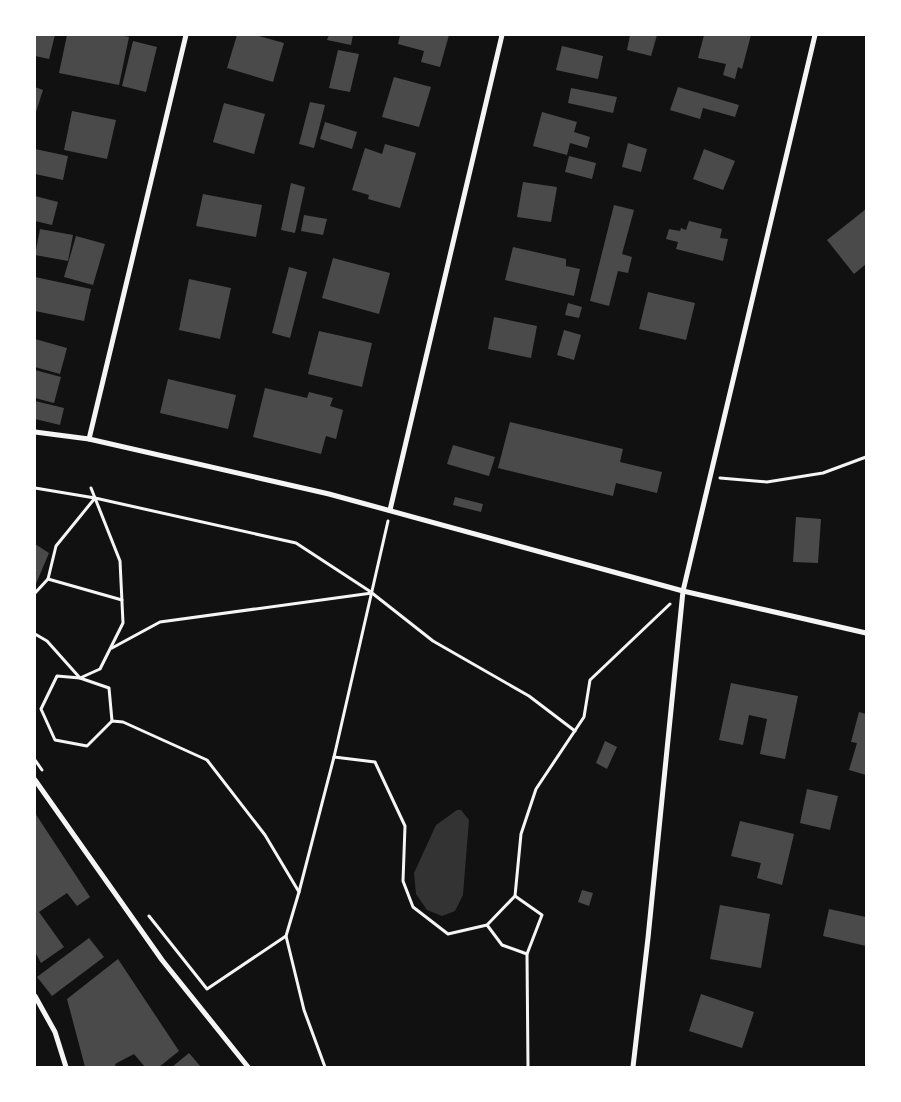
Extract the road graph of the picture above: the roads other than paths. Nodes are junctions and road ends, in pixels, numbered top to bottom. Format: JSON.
{"nodes":[{"id":1,"x":186,"y":35,"type":"edge"},
{"id":2,"x":502,"y":35,"type":"edge"},
{"id":3,"x":814,"y":35,"type":"edge"},
{"id":4,"x":35,"y":432,"type":"edge"},
{"id":5,"x":89,"y":438,"type":"junction"},
{"id":6,"x":390,"y":510,"type":"junction"},
{"id":7,"x":683,"y":591,"type":"junction"},
{"id":8,"x":866,"y":633,"type":"edge"},
{"id":9,"x":35,"y":780,"type":"edge"},
{"id":10,"x":35,"y":996,"type":"edge"},
{"id":11,"x":66,"y":1067,"type":"edge"},
{"id":12,"x":248,"y":1067,"type":"edge"},
{"id":13,"x":632,"y":1067,"type":"edge"}],
"edges":[{"from":1,"to":5,"type":"street"},
{"from":2,"to":6,"type":"street"},
{"from":3,"to":7,"type":"street"},
{"from":4,"to":5,"type":"street"},
{"from":5,"to":6,"type":"street"},
{"from":6,"to":7,"type":"street"},
{"from":7,"to":8,"type":"street"},
{"from":7,"to":13,"type":"street"},
{"from":9,"to":12,"type":"street"},
{"from":10,"to":11,"type":"street"}]}
